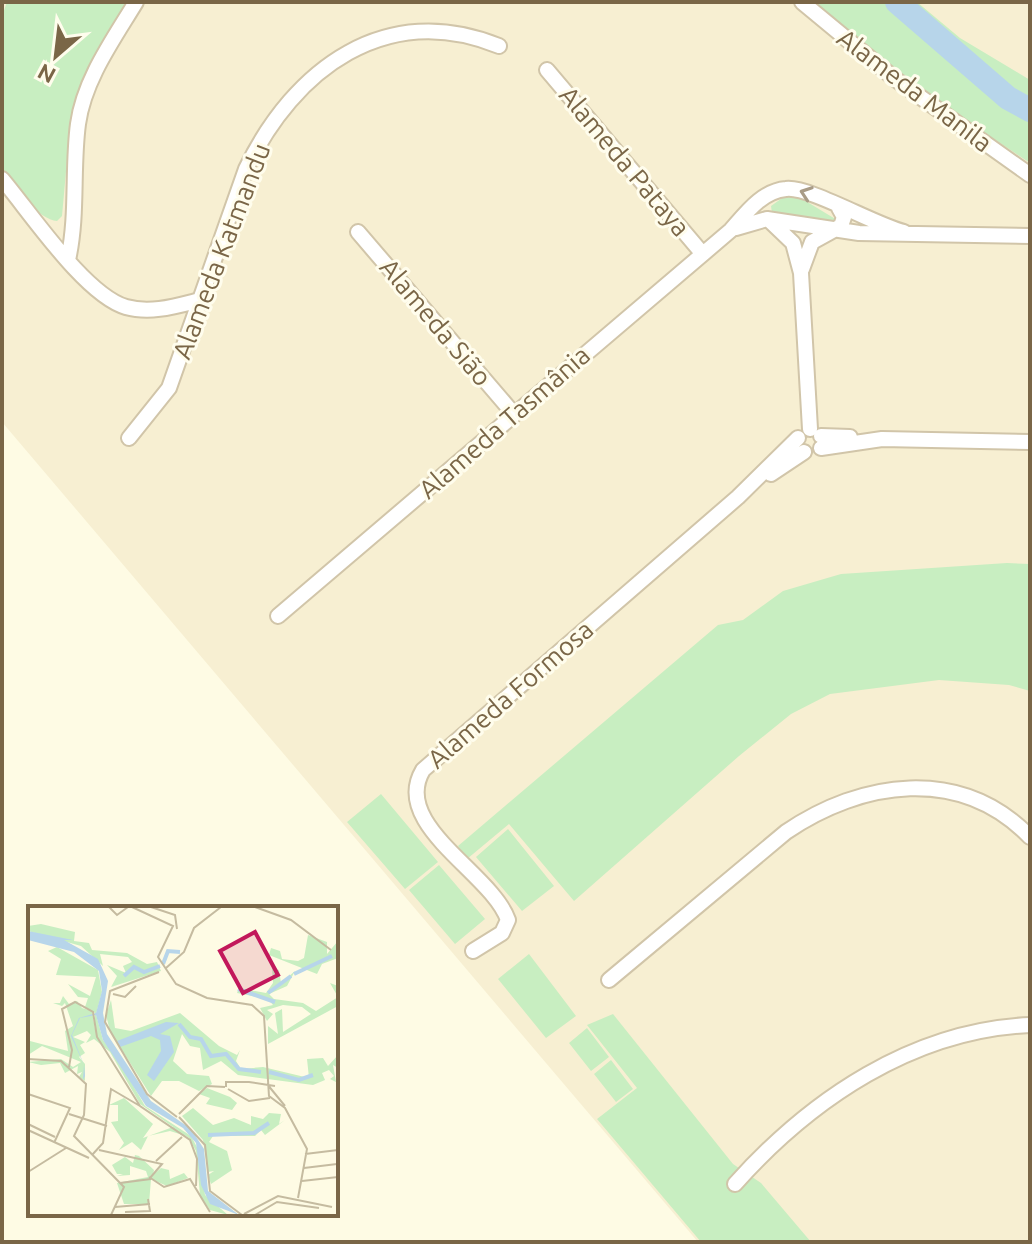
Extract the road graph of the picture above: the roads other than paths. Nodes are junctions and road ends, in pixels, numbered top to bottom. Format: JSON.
{"nodes":[{"id":1,"x":136,"y":2,"type":"edge"},
{"id":2,"x":802,"y":2,"type":"edge"},
{"id":3,"x":499,"y":46,"type":"dead end"},
{"id":4,"x":547,"y":70,"type":"dead end"},
{"id":5,"x":1030,"y":175,"type":"edge"},
{"id":6,"x":2,"y":179,"type":"edge"},
{"id":7,"x":775,"y":192,"type":"junction"},
{"id":8,"x":839,"y":208,"type":"junction"},
{"id":9,"x":73,"y":217,"type":"junction"},
{"id":10,"x":767,"y":219,"type":"junction"},
{"id":11,"x":1030,"y":228,"type":"edge"},
{"id":12,"x":731,"y":230,"type":"junction"},
{"id":13,"x":834,"y":230,"type":"junction"},
{"id":14,"x":358,"y":232,"type":"dead end"},
{"id":15,"x":904,"y":232,"type":"junction"},
{"id":16,"x":48,"y":233,"type":"junction"},
{"id":17,"x":1030,"y":236,"type":"edge"},
{"id":18,"x":1003,"y":237,"type":"junction"},
{"id":19,"x":702,"y":253,"type":"junction"},
{"id":20,"x":68,"y":260,"type":"junction"},
{"id":21,"x":801,"y":273,"type":"junction"},
{"id":22,"x":200,"y":300,"type":"junction"},
{"id":23,"x":513,"y":413,"type":"junction"},
{"id":24,"x":129,"y":438,"type":"dead end"},
{"id":25,"x":811,"y":441,"type":"junction"},
{"id":26,"x":1030,"y":442,"type":"edge"},
{"id":27,"x":278,"y":616,"type":"dead end"},
{"id":28,"x":1030,"y":837,"type":"edge"},
{"id":29,"x":473,"y":951,"type":"dead end"},
{"id":30,"x":609,"y":980,"type":"dead end"},
{"id":31,"x":1030,"y":1025,"type":"edge"},
{"id":32,"x":735,"y":1184,"type":"dead end"}],
"edges":[{"from":1,"to":9,"type":"street"},
{"from":2,"to":5,"type":"street","name":"Alameda Manila"},
{"from":3,"to":22,"type":"street","name":"Alameda Katmandu"},
{"from":4,"to":19,"type":"street","name":"Alameda Pataya"},
{"from":6,"to":16,"type":"street"},
{"from":8,"to":7,"type":"street","name":"Alameda Tasmânia","one_way":true},
{"from":7,"to":10,"type":"street"},
{"from":7,"to":12,"type":"street","name":"Alameda Tasmânia"},
{"from":8,"to":13,"type":"street"},
{"from":8,"to":15,"type":"street","name":"Alameda Tasmânia"},
{"from":9,"to":16,"type":"street"},
{"from":9,"to":20,"type":"street"},
{"from":10,"to":12,"type":"street","name":"Alameda Tasmânia"},
{"from":10,"to":13,"type":"street","name":"Alameda Tasmânia"},
{"from":10,"to":21,"type":"street"},
{"from":11,"to":18,"type":"street"},
{"from":12,"to":19,"type":"street","name":"Alameda Tasmânia"},
{"from":13,"to":15,"type":"street","name":"Alameda Tasmânia"},
{"from":13,"to":21,"type":"street"},
{"from":14,"to":23,"type":"street","name":"Alameda Sião"},
{"from":15,"to":18,"type":"street","name":"Alameda Tasmânia"},
{"from":16,"to":20,"type":"street"},
{"from":17,"to":18,"type":"street","name":"Alameda Tasmânia"},
{"from":19,"to":23,"type":"street","name":"Alameda Tasmânia"},
{"from":20,"to":22,"type":"street"},
{"from":21,"to":25,"type":"street"},
{"from":22,"to":24,"type":"street","name":"Alameda Katmandu"},
{"from":23,"to":27,"type":"street","name":"Alameda Tasmânia"},
{"from":25,"to":26,"type":"street"},
{"from":25,"to":29,"type":"street","name":"Alameda Formosa"},
{"from":28,"to":30,"type":"street"},
{"from":31,"to":32,"type":"street"}]}
